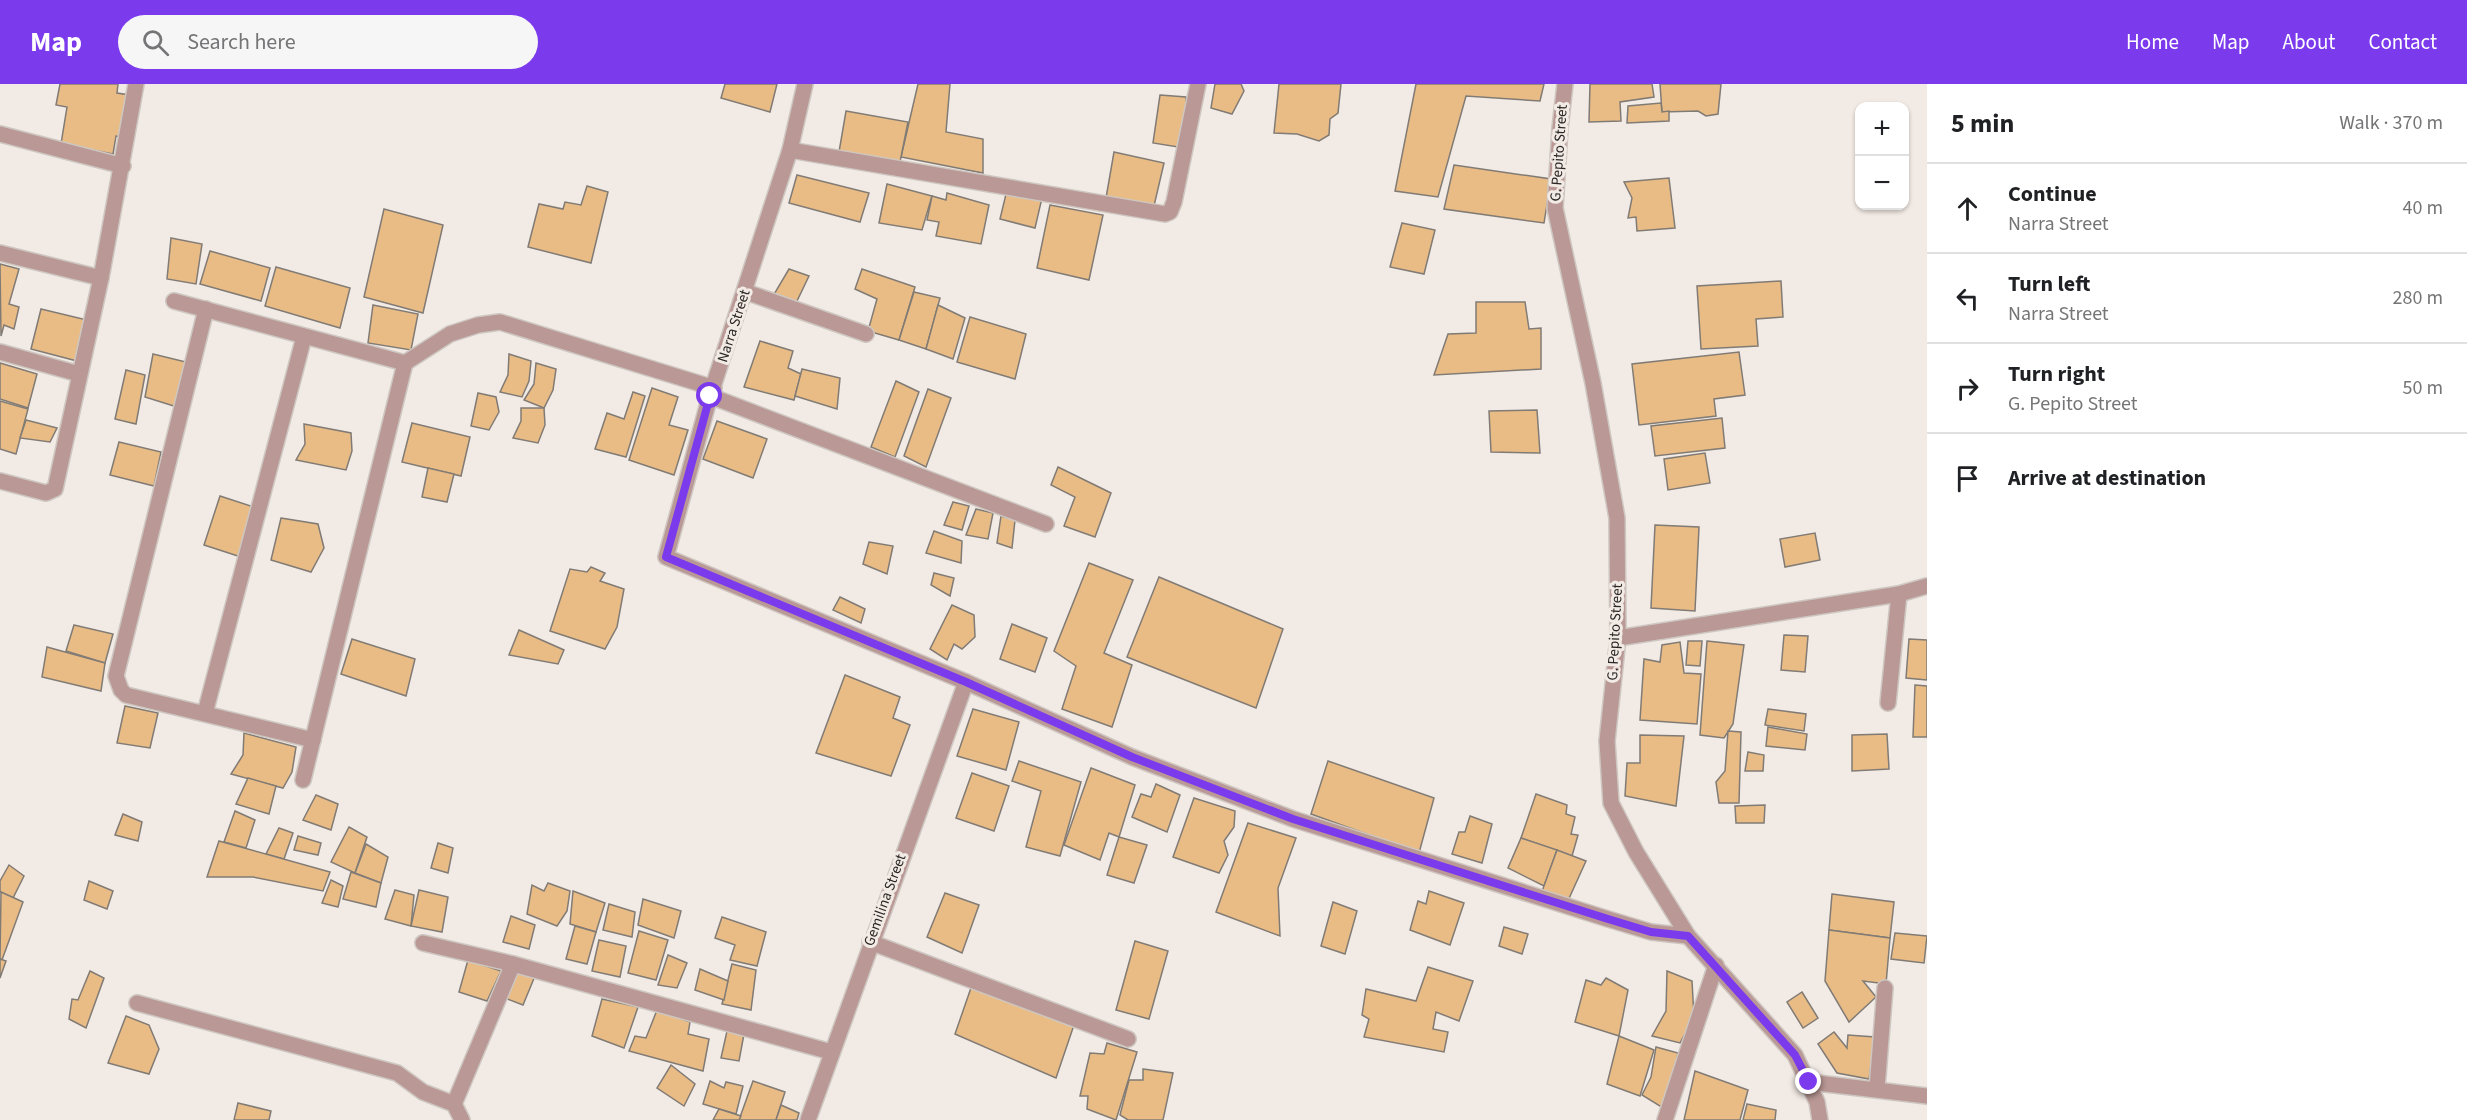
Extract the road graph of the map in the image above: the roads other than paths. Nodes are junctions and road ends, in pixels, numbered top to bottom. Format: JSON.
{"nodes":[{"id":1,"x":136,"y":84,"type":"edge"},
{"id":2,"x":805,"y":84,"type":"edge"},
{"id":3,"x":1198,"y":84,"type":"edge"},
{"id":4,"x":1566,"y":84,"type":"edge"},
{"id":5,"x":0,"y":134,"type":"edge"},
{"id":6,"x":790,"y":150,"type":"junction"},
{"id":7,"x":123,"y":166,"type":"junction"},
{"id":8,"x":0,"y":253,"type":"edge"},
{"id":9,"x":101,"y":278,"type":"junction"},
{"id":10,"x":746,"y":292,"type":"junction"},
{"id":11,"x":174,"y":301,"type":"dead end"},
{"id":12,"x":206,"y":309,"type":"junction"},
{"id":13,"x":866,"y":334,"type":"dead end"},
{"id":14,"x":304,"y":337,"type":"junction"},
{"id":15,"x":0,"y":352,"type":"edge"},
{"id":16,"x":405,"y":363,"type":"junction"},
{"id":17,"x":79,"y":374,"type":"junction"},
{"id":18,"x":712,"y":392,"type":"junction"},
{"id":19,"x":0,"y":481,"type":"edge"},
{"id":20,"x":1046,"y":524,"type":"dead end"},
{"id":21,"x":1927,"y":586,"type":"edge"},
{"id":22,"x":1899,"y":594,"type":"junction"},
{"id":23,"x":1618,"y":638,"type":"junction"},
{"id":24,"x":966,"y":682,"type":"junction"},
{"id":25,"x":1888,"y":703,"type":"dead end"},
{"id":26,"x":206,"y":713,"type":"junction"},
{"id":27,"x":313,"y":740,"type":"junction"},
{"id":28,"x":303,"y":780,"type":"dead end"},
{"id":29,"x":1688,"y":936,"type":"junction"},
{"id":30,"x":870,"y":942,"type":"junction"},
{"id":31,"x":423,"y":943,"type":"dead end"},
{"id":32,"x":513,"y":964,"type":"junction"},
{"id":33,"x":1716,"y":966,"type":"junction"},
{"id":34,"x":1885,"y":988,"type":"dead end"},
{"id":35,"x":137,"y":1003,"type":"dead end"},
{"id":36,"x":1128,"y":1039,"type":"dead end"},
{"id":37,"x":831,"y":1052,"type":"junction"},
{"id":38,"x":1809,"y":1082,"type":"junction"},
{"id":39,"x":1877,"y":1088,"type":"junction"},
{"id":40,"x":1927,"y":1096,"type":"edge"},
{"id":41,"x":454,"y":1104,"type":"junction"},
{"id":42,"x":462,"y":1120,"type":"edge"},
{"id":43,"x":808,"y":1120,"type":"edge"},
{"id":44,"x":1665,"y":1120,"type":"edge"},
{"id":45,"x":1820,"y":1120,"type":"edge"}],
"edges":[{"from":1,"to":7,"type":"street"},
{"from":2,"to":6,"type":"street","name":"Narra Street"},
{"from":3,"to":6,"type":"street"},
{"from":4,"to":23,"type":"street","name":"G. Pepito Street"},
{"from":5,"to":7,"type":"street"},
{"from":6,"to":10,"type":"street","name":"Narra Street"},
{"from":7,"to":9,"type":"street"},
{"from":8,"to":9,"type":"street"},
{"from":9,"to":17,"type":"street"},
{"from":10,"to":13,"type":"street"},
{"from":10,"to":18,"type":"street","name":"Narra Street"},
{"from":11,"to":12,"type":"street"},
{"from":12,"to":14,"type":"street"},
{"from":12,"to":26,"type":"street"},
{"from":14,"to":16,"type":"street"},
{"from":14,"to":26,"type":"street"},
{"from":15,"to":17,"type":"street"},
{"from":16,"to":18,"type":"street"},
{"from":16,"to":27,"type":"street"},
{"from":17,"to":19,"type":"street"},
{"from":18,"to":20,"type":"street"},
{"from":18,"to":24,"type":"street","name":"Narra Street"},
{"from":21,"to":22,"type":"street"},
{"from":22,"to":23,"type":"street"},
{"from":22,"to":25,"type":"street"},
{"from":23,"to":29,"type":"street","name":"G. Pepito Street"},
{"from":24,"to":29,"type":"street","name":"Narra Street"},
{"from":24,"to":30,"type":"street","name":"Gemilina Street"},
{"from":26,"to":27,"type":"street"},
{"from":27,"to":28,"type":"street"},
{"from":29,"to":33,"type":"street","name":"G. Pepito Street"},
{"from":30,"to":36,"type":"street"},
{"from":30,"to":37,"type":"street","name":"Gemilina Street"},
{"from":31,"to":32,"type":"street"},
{"from":32,"to":37,"type":"street"},
{"from":32,"to":41,"type":"street"},
{"from":33,"to":38,"type":"street","name":"G. Pepito Street"},
{"from":33,"to":44,"type":"street"},
{"from":34,"to":39,"type":"street"},
{"from":35,"to":41,"type":"street"},
{"from":37,"to":43,"type":"street","name":"Gemilina Street"},
{"from":38,"to":39,"type":"street"},
{"from":38,"to":45,"type":"street","name":"G. Pepito Street"},
{"from":39,"to":40,"type":"street"},
{"from":41,"to":42,"type":"street"}]}
